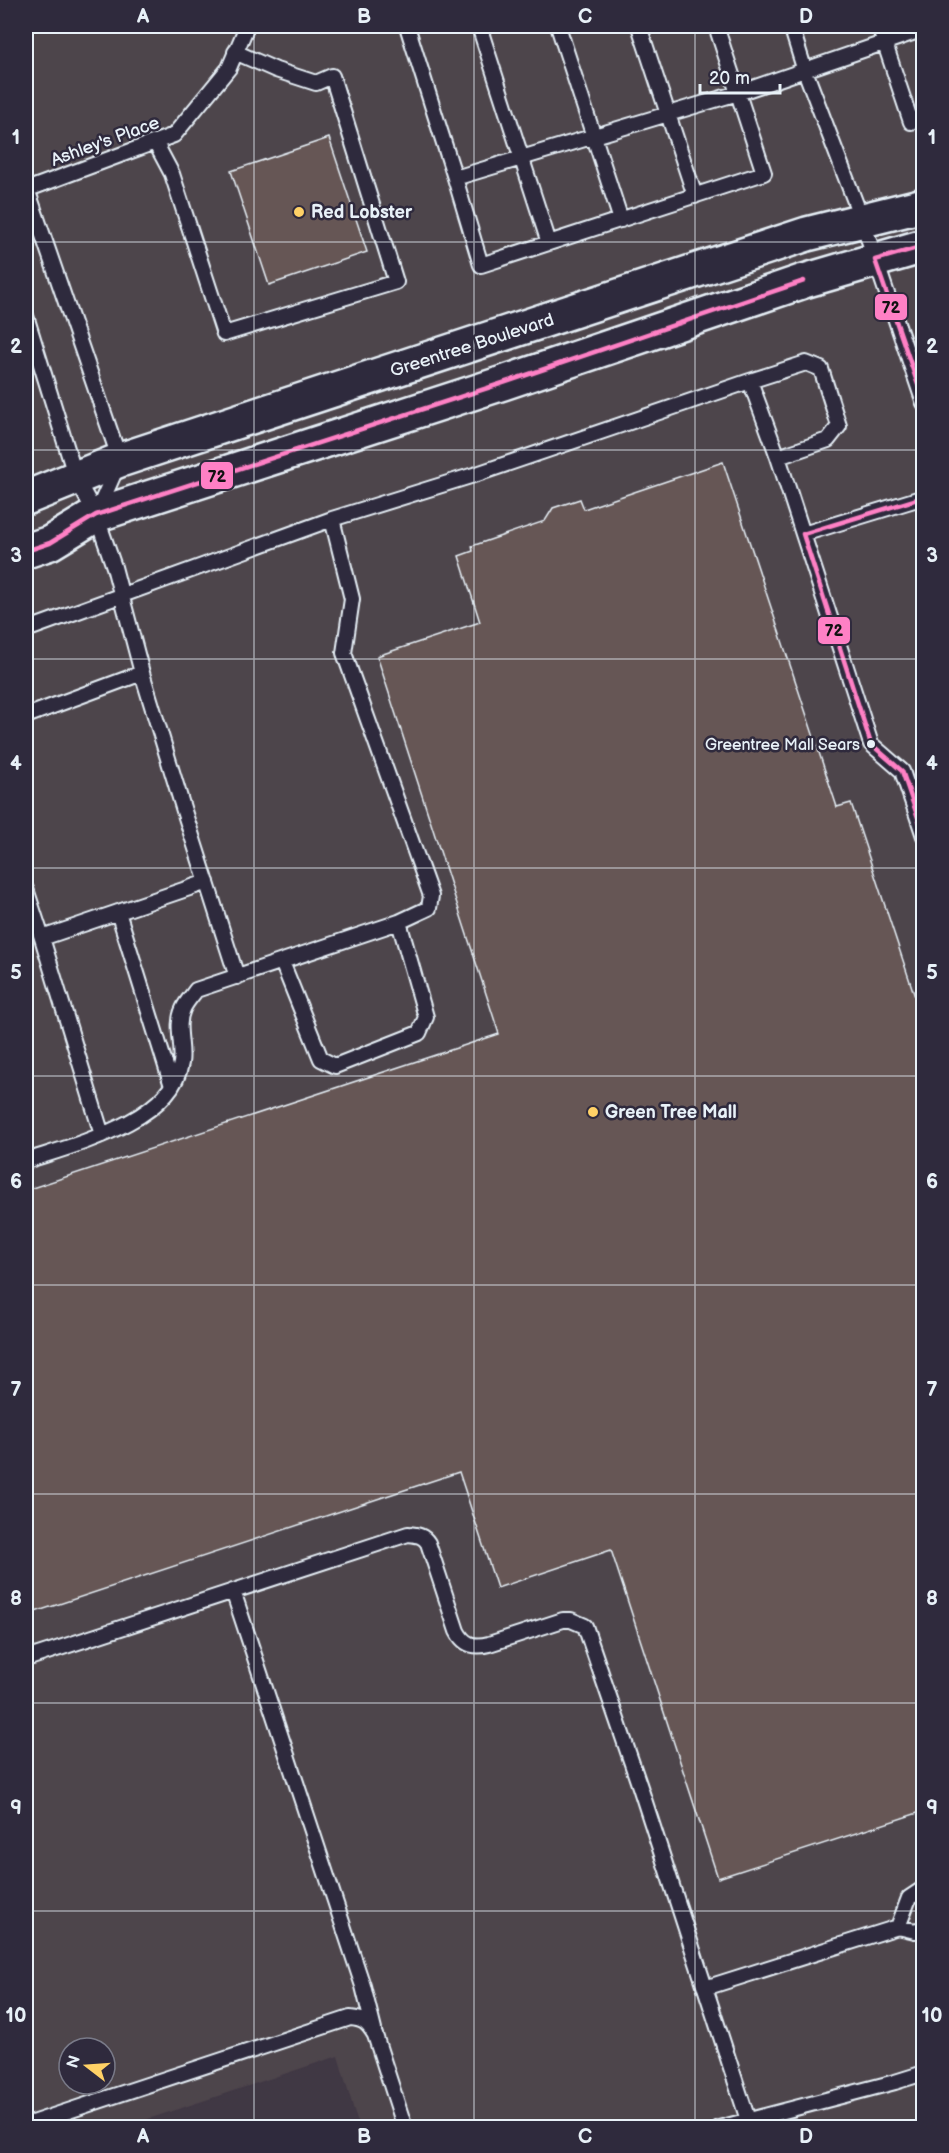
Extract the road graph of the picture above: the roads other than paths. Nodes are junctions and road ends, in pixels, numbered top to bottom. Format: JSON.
{"nodes":[{"id":1,"x":247,"y":26,"type":"edge"},
{"id":2,"x":407,"y":26,"type":"edge"},
{"id":3,"x":479,"y":26,"type":"edge"},
{"id":4,"x":558,"y":26,"type":"edge"},
{"id":5,"x":639,"y":26,"type":"edge"},
{"id":6,"x":716,"y":26,"type":"edge"},
{"id":7,"x":791,"y":26,"type":"edge"},
{"id":8,"x":879,"y":26,"type":"edge"},
{"id":9,"x":924,"y":29,"type":"edge"},
{"id":10,"x":884,"y":42,"type":"junction"},
{"id":11,"x":235,"y":52,"type":"junction"},
{"id":12,"x":804,"y":68,"type":"junction"},
{"id":13,"x":738,"y":93,"type":"junction"},
{"id":14,"x":668,"y":114,"type":"junction"},
{"id":15,"x":924,"y":117,"type":"edge"},
{"id":16,"x":595,"y":137,"type":"junction"},
{"id":17,"x":155,"y":142,"type":"junction"},
{"id":18,"x":522,"y":159,"type":"junction"},
{"id":19,"x":455,"y":178,"type":"junction"},
{"id":20,"x":26,"y":189,"type":"edge"},
{"id":21,"x":695,"y":196,"type":"junction"},
{"id":22,"x":924,"y":205,"type":"edge"},
{"id":23,"x":621,"y":220,"type":"junction"},
{"id":24,"x":862,"y":220,"type":"junction"},
{"id":25,"x":549,"y":243,"type":"junction"},
{"id":26,"x":924,"y":246,"type":"edge"},
{"id":27,"x":875,"y":260,"type":"junction"},
{"id":28,"x":26,"y":316,"type":"edge"},
{"id":29,"x":750,"y":381,"type":"junction"},
{"id":30,"x":924,"y":403,"type":"edge"},
{"id":31,"x":778,"y":456,"type":"junction"},
{"id":32,"x":120,"y":460,"type":"junction"},
{"id":33,"x":76,"y":478,"type":"junction"},
{"id":34,"x":924,"y":497,"type":"edge"},
{"id":35,"x":26,"y":498,"type":"edge"},
{"id":36,"x":96,"y":515,"type":"junction"},
{"id":37,"x":332,"y":519,"type":"junction"},
{"id":38,"x":803,"y":534,"type":"junction"},
{"id":39,"x":26,"y":551,"type":"edge"},
{"id":40,"x":122,"y":594,"type":"junction"},
{"id":41,"x":26,"y":630,"type":"edge"},
{"id":42,"x":142,"y":673,"type":"junction"},
{"id":43,"x":26,"y":716,"type":"edge"},
{"id":44,"x":924,"y":836,"type":"edge"},
{"id":45,"x":207,"y":882,"type":"junction"},
{"id":46,"x":26,"y":889,"type":"edge"},
{"id":47,"x":118,"y":912,"type":"junction"},
{"id":48,"x":399,"y":922,"type":"junction"},
{"id":49,"x":42,"y":938,"type":"junction"},
{"id":50,"x":282,"y":962,"type":"junction"},
{"id":51,"x":237,"y":977,"type":"junction"},
{"id":52,"x":172,"y":1086,"type":"junction"},
{"id":53,"x":102,"y":1135,"type":"junction"},
{"id":54,"x":26,"y":1161,"type":"edge"},
{"id":55,"x":233,"y":1591,"type":"junction"},
{"id":56,"x":26,"y":1659,"type":"edge"},
{"id":57,"x":924,"y":1888,"type":"edge"},
{"id":58,"x":898,"y":1927,"type":"junction"},
{"id":59,"x":924,"y":1928,"type":"edge"},
{"id":60,"x":705,"y":1988,"type":"junction"},
{"id":61,"x":375,"y":2035,"type":"junction"},
{"id":62,"x":924,"y":2073,"type":"edge"},
{"id":63,"x":748,"y":2120,"type":"junction"},
{"id":64,"x":26,"y":2125,"type":"edge"},
{"id":65,"x":405,"y":2127,"type":"edge"},
{"id":66,"x":719,"y":2127,"type":"edge"}],
"edges":[{"from":1,"to":11,"type":"lane","name":"Ashley's Place"},
{"from":2,"to":19,"type":"lane"},
{"from":3,"to":18,"type":"lane"},
{"from":4,"to":16,"type":"lane"},
{"from":5,"to":14,"type":"lane"},
{"from":6,"to":13,"type":"lane"},
{"from":7,"to":12,"type":"lane"},
{"from":8,"to":10,"type":"lane"},
{"from":9,"to":10,"type":"lane"},
{"from":10,"to":12,"type":"lane"},
{"from":10,"to":15,"type":"lane"},
{"from":11,"to":17,"type":"lane","name":"Ashley's Place"},
{"from":11,"to":17,"type":"lane"},
{"from":12,"to":13,"type":"lane"},
{"from":12,"to":24,"type":"lane"},
{"from":13,"to":14,"type":"lane"},
{"from":13,"to":21,"type":"lane"},
{"from":14,"to":16,"type":"lane"},
{"from":14,"to":21,"type":"lane"},
{"from":16,"to":18,"type":"lane"},
{"from":16,"to":23,"type":"lane"},
{"from":17,"to":20,"type":"lane","name":"Ashley's Place"},
{"from":18,"to":19,"type":"lane"},
{"from":18,"to":25,"type":"lane"},
{"from":19,"to":25,"type":"lane"},
{"from":20,"to":32,"type":"lane"},
{"from":21,"to":23,"type":"lane"},
{"from":22,"to":24,"type":"main road","name":"Greentree Boulevard"},
{"from":23,"to":25,"type":"lane"},
{"from":24,"to":27,"type":"lane"},
{"from":24,"to":32,"type":"main road","name":"Greentree Boulevard"},
{"from":26,"to":27,"type":"main road"},
{"from":27,"to":30,"type":"lane"},
{"from":27,"to":36,"type":"main road"},
{"from":28,"to":33,"type":"lane"},
{"from":29,"to":31,"type":"lane"},
{"from":29,"to":31,"type":"lane"},
{"from":29,"to":37,"type":"lane"},
{"from":31,"to":38,"type":"lane"},
{"from":32,"to":33,"type":"main road","name":"Greentree Boulevard"},
{"from":32,"to":36,"type":"lane"},
{"from":33,"to":35,"type":"main road","name":"Greentree Boulevard"},
{"from":33,"to":36,"type":"lane"},
{"from":34,"to":38,"type":"lane"},
{"from":36,"to":39,"type":"main road"},
{"from":36,"to":40,"type":"lane"},
{"from":37,"to":40,"type":"lane"},
{"from":37,"to":48,"type":"lane"},
{"from":38,"to":44,"type":"lane"},
{"from":40,"to":41,"type":"lane"},
{"from":40,"to":42,"type":"lane"},
{"from":42,"to":43,"type":"lane"},
{"from":42,"to":45,"type":"lane"},
{"from":45,"to":47,"type":"lane"},
{"from":45,"to":51,"type":"lane"},
{"from":46,"to":49,"type":"lane"},
{"from":47,"to":49,"type":"lane"},
{"from":47,"to":52,"type":"lane"},
{"from":48,"to":50,"type":"lane"},
{"from":48,"to":50,"type":"lane"},
{"from":49,"to":53,"type":"lane"},
{"from":50,"to":51,"type":"lane"},
{"from":51,"to":52,"type":"lane"},
{"from":52,"to":53,"type":"lane"},
{"from":53,"to":54,"type":"lane"},
{"from":55,"to":56,"type":"lane"},
{"from":55,"to":60,"type":"lane"},
{"from":55,"to":61,"type":"lane"},
{"from":57,"to":58,"type":"lane"},
{"from":58,"to":59,"type":"lane"},
{"from":58,"to":60,"type":"lane"},
{"from":60,"to":63,"type":"lane"},
{"from":61,"to":64,"type":"lane"},
{"from":61,"to":65,"type":"lane"},
{"from":62,"to":63,"type":"lane"},
{"from":63,"to":66,"type":"lane"}]}
